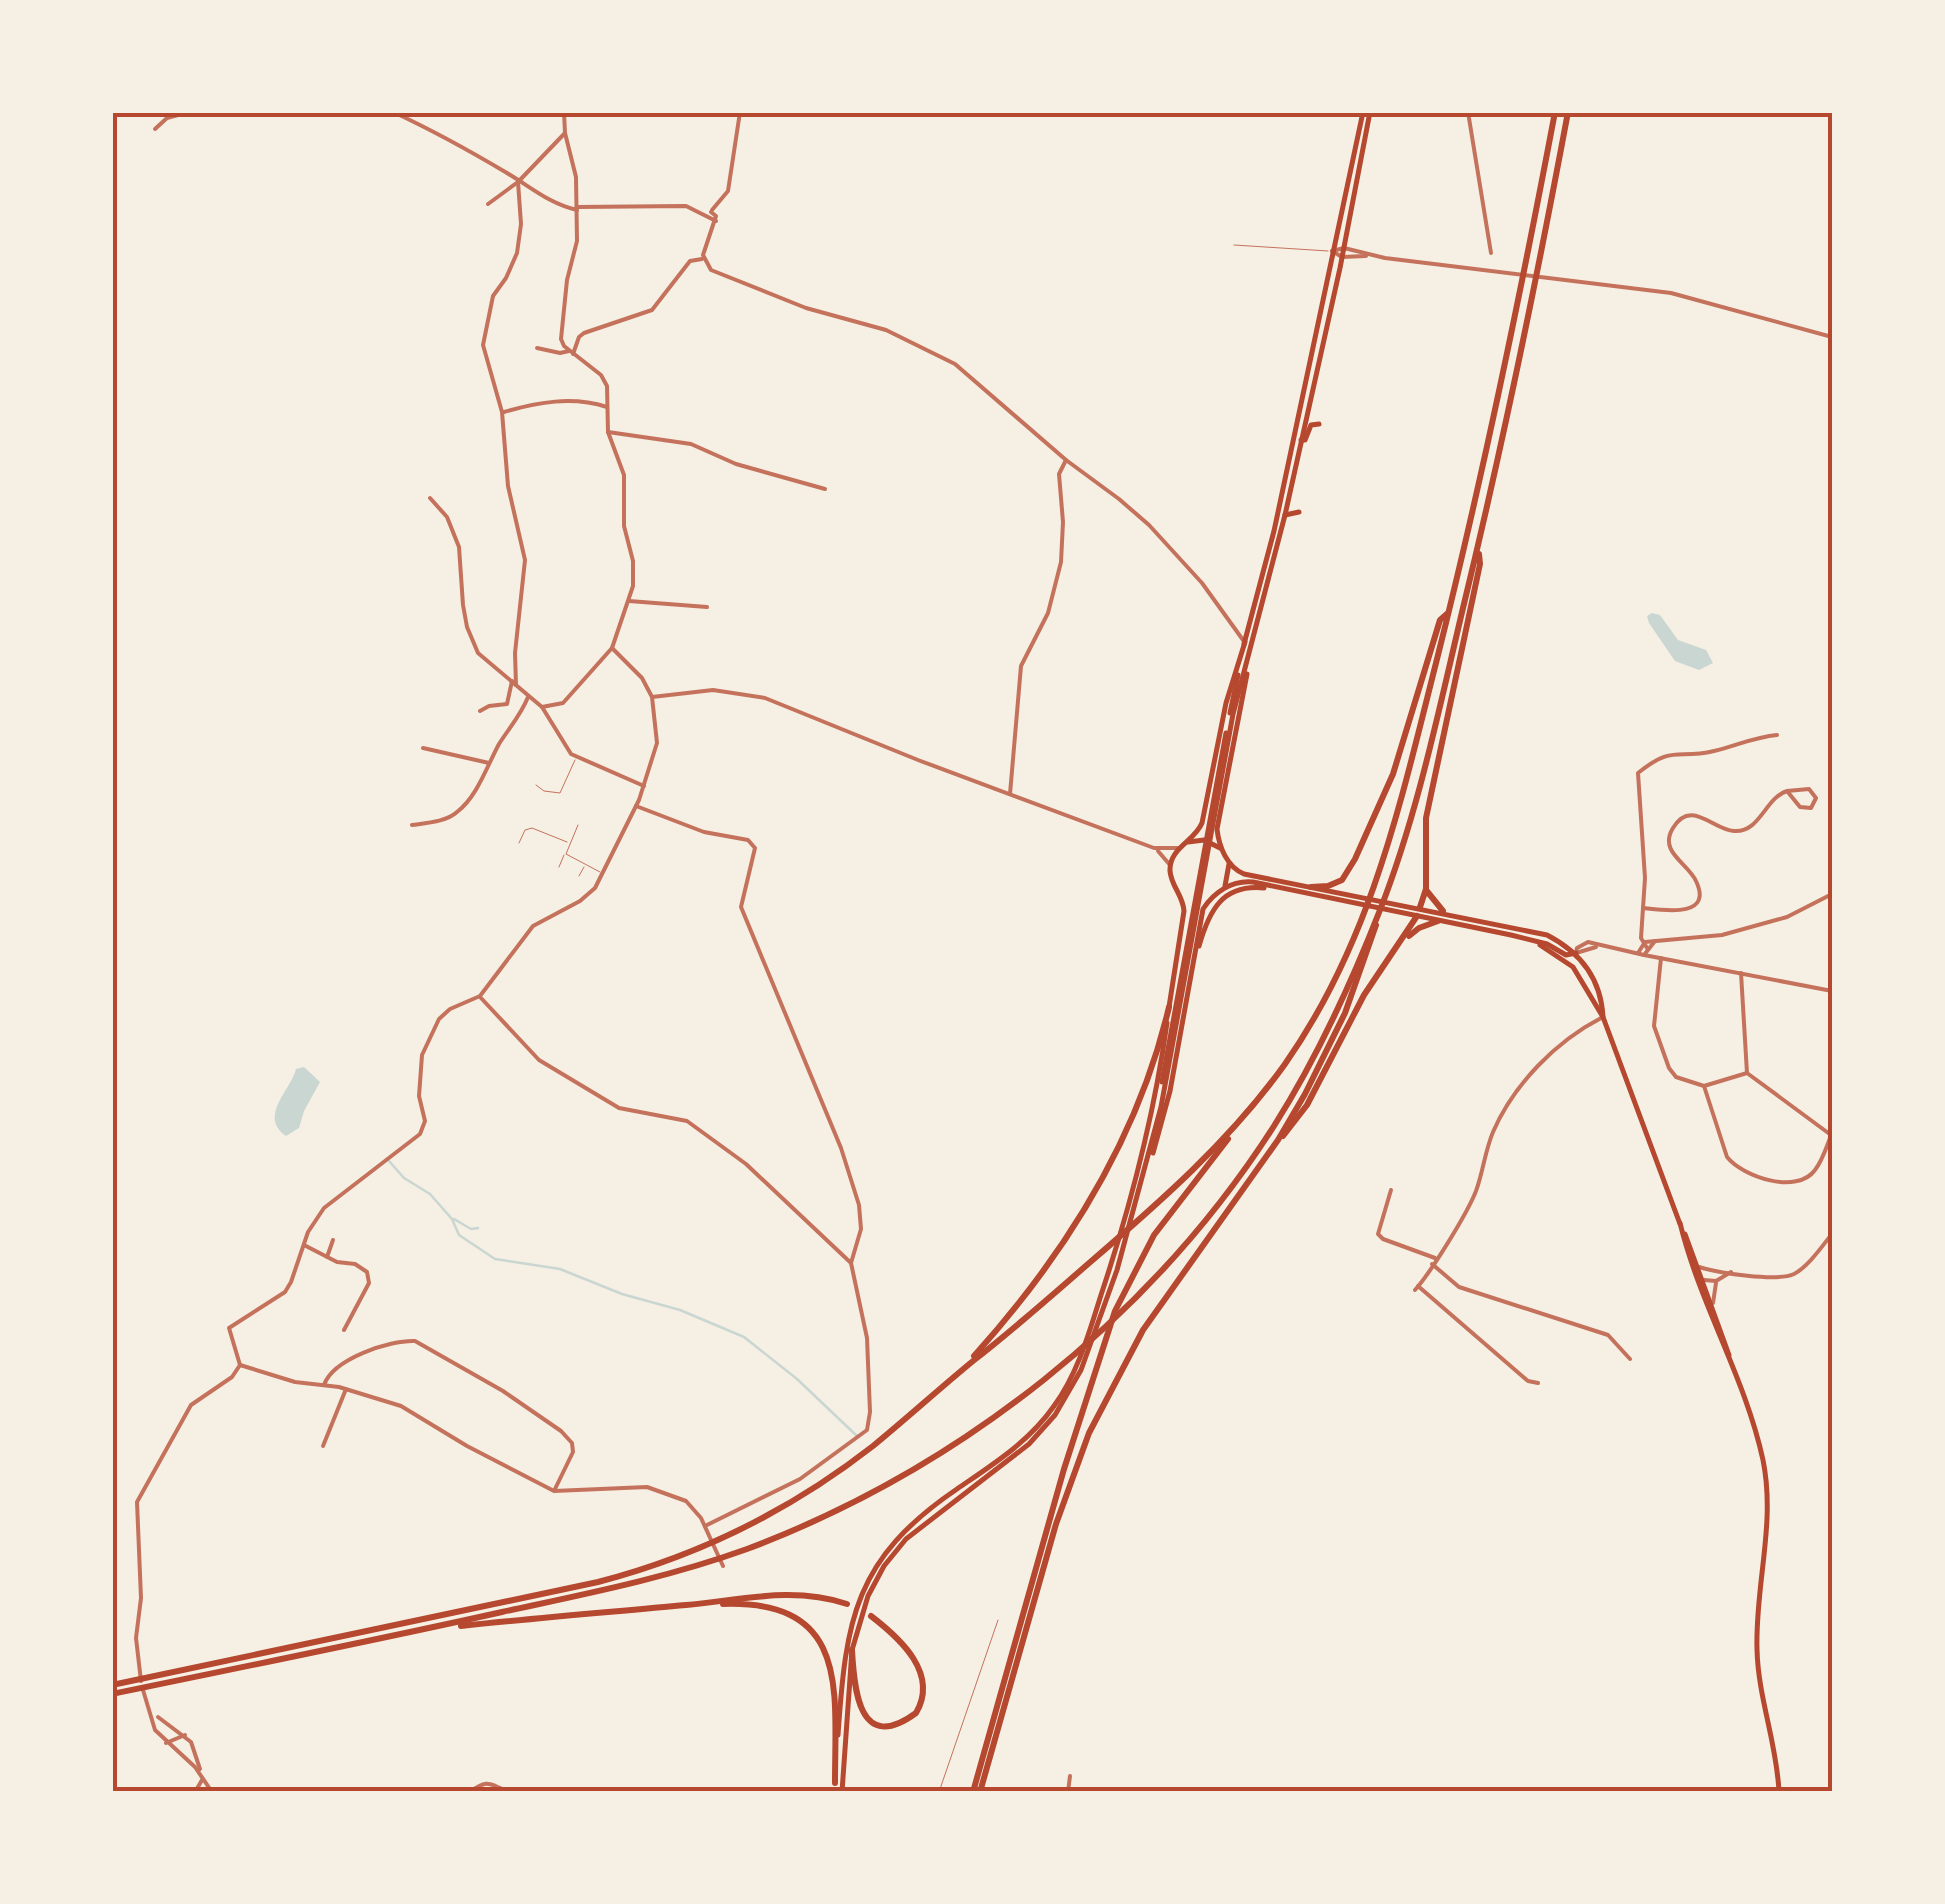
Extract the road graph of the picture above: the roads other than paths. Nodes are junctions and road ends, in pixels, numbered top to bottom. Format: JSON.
{"nodes":[{"id":1,"x":189,"y":112,"type":"edge"},
{"id":2,"x":393,"y":112,"type":"edge"},
{"id":3,"x":740,"y":112,"type":"edge"},
{"id":4,"x":1366,"y":112,"type":"edge"},
{"id":5,"x":1468,"y":112,"type":"edge"},
{"id":6,"x":1555,"y":112,"type":"edge"},
{"id":7,"x":1568,"y":112,"type":"edge"},
{"id":8,"x":567,"y":114,"type":"edge"},
{"id":9,"x":154,"y":129,"type":"dead end"},
{"id":10,"x":565,"y":132,"type":"junction"},
{"id":11,"x":518,"y":182,"type":"junction"},
{"id":12,"x":488,"y":204,"type":"dead end"},
{"id":13,"x":577,"y":208,"type":"junction"},
{"id":14,"x":708,"y":213,"type":"junction"},
{"id":15,"x":1234,"y":244,"type":"dead end"},
{"id":16,"x":1344,"y":248,"type":"junction"},
{"id":17,"x":1332,"y":251,"type":"junction"},
{"id":18,"x":1491,"y":252,"type":"dead end"},
{"id":19,"x":1370,"y":256,"type":"junction"},
{"id":20,"x":1342,"y":257,"type":"junction"},
{"id":21,"x":704,"y":259,"type":"junction"},
{"id":22,"x":1832,"y":337,"type":"edge"},
{"id":23,"x":537,"y":348,"type":"dead end"},
{"id":24,"x":571,"y":352,"type":"junction"},
{"id":25,"x":607,"y":407,"type":"junction"},
{"id":26,"x":502,"y":412,"type":"junction"},
{"id":27,"x":1319,"y":424,"type":"dead end"},
{"id":28,"x":608,"y":432,"type":"junction"},
{"id":29,"x":1301,"y":440,"type":"junction"},
{"id":30,"x":1066,"y":460,"type":"junction"},
{"id":31,"x":825,"y":489,"type":"dead end"},
{"id":32,"x":430,"y":498,"type":"dead end"},
{"id":33,"x":1299,"y":512,"type":"dead end"},
{"id":34,"x":1285,"y":515,"type":"junction"},
{"id":35,"x":1478,"y":548,"type":"junction"},
{"id":36,"x":628,"y":600,"type":"junction"},
{"id":37,"x":707,"y":607,"type":"dead end"},
{"id":38,"x":1449,"y":612,"type":"junction"},
{"id":39,"x":1249,"y":628,"type":"junction"},
{"id":40,"x":1236,"y":632,"type":"junction"},
{"id":41,"x":1254,"y":636,"type":"junction"},
{"id":42,"x":1245,"y":642,"type":"junction"},
{"id":43,"x":612,"y":648,"type":"junction"},
{"id":44,"x":514,"y":683,"type":"junction"},
{"id":45,"x":528,"y":697,"type":"junction"},
{"id":46,"x":652,"y":697,"type":"junction"},
{"id":47,"x":542,"y":707,"type":"junction"},
{"id":48,"x":480,"y":711,"type":"dead end"},
{"id":49,"x":1778,"y":735,"type":"dead end"},
{"id":50,"x":423,"y":748,"type":"dead end"},
{"id":51,"x":576,"y":757,"type":"junction"},
{"id":52,"x":489,"y":763,"type":"junction"},
{"id":53,"x":536,"y":785,"type":"dead end"},
{"id":54,"x":644,"y":786,"type":"junction"},
{"id":55,"x":1787,"y":791,"type":"junction"},
{"id":56,"x":1010,"y":794,"type":"junction"},
{"id":57,"x":636,"y":806,"type":"junction"},
{"id":58,"x":578,"y":824,"type":"dead end"},
{"id":59,"x":412,"y":825,"type":"dead end"},
{"id":60,"x":519,"y":843,"type":"dead end"},
{"id":61,"x":570,"y":844,"type":"junction"},
{"id":62,"x":1183,"y":845,"type":"junction"},
{"id":63,"x":1219,"y":847,"type":"junction"},
{"id":64,"x":1154,"y":848,"type":"junction"},
{"id":65,"x":566,"y":854,"type":"junction"},
{"id":66,"x":1229,"y":863,"type":"junction"},
{"id":67,"x":585,"y":864,"type":"junction"},
{"id":68,"x":1170,"y":865,"type":"junction"},
{"id":69,"x":560,"y":867,"type":"dead end"},
{"id":70,"x":603,"y":874,"type":"junction"},
{"id":71,"x":579,"y":876,"type":"dead end"},
{"id":72,"x":1312,"y":887,"type":"junction"},
{"id":73,"x":1223,"y":889,"type":"junction"},
{"id":74,"x":1279,"y":889,"type":"junction"},
{"id":75,"x":1426,"y":889,"type":"junction"},
{"id":76,"x":1180,"y":892,"type":"junction"},
{"id":77,"x":1832,"y":894,"type":"edge"},
{"id":78,"x":1212,"y":897,"type":"junction"},
{"id":79,"x":1420,"y":907,"type":"junction"},
{"id":80,"x":1643,"y":908,"type":"junction"},
{"id":81,"x":1444,"y":912,"type":"junction"},
{"id":82,"x":1417,"y":916,"type":"junction"},
{"id":83,"x":1377,"y":918,"type":"junction"},
{"id":84,"x":1438,"y":920,"type":"junction"},
{"id":85,"x":1404,"y":940,"type":"junction"},
{"id":86,"x":1655,"y":941,"type":"junction"},
{"id":87,"x":1642,"y":942,"type":"junction"},
{"id":88,"x":1537,"y":944,"type":"junction"},
{"id":89,"x":1648,"y":948,"type":"junction"},
{"id":90,"x":1576,"y":953,"type":"junction"},
{"id":91,"x":1641,"y":954,"type":"junction"},
{"id":92,"x":1652,"y":955,"type":"junction"},
{"id":93,"x":1661,"y":958,"type":"junction"},
{"id":94,"x":1570,"y":965,"type":"junction"},
{"id":95,"x":1192,"y":974,"type":"junction"},
{"id":96,"x":1741,"y":974,"type":"junction"},
{"id":97,"x":1832,"y":991,"type":"edge"},
{"id":98,"x":480,"y":996,"type":"junction"},
{"id":99,"x":1169,"y":1007,"type":"junction"},
{"id":100,"x":1603,"y":1018,"type":"junction"},
{"id":101,"x":1747,"y":1073,"type":"junction"},
{"id":102,"x":1704,"y":1086,"type":"junction"},
{"id":103,"x":1246,"y":1114,"type":"junction"},
{"id":104,"x":1832,"y":1134,"type":"edge"},
{"id":105,"x":1148,"y":1138,"type":"junction"},
{"id":106,"x":1278,"y":1140,"type":"junction"},
{"id":107,"x":1390,"y":1190,"type":"dead end"},
{"id":108,"x":1139,"y":1194,"type":"junction"},
{"id":109,"x":1680,"y":1223,"type":"junction"},
{"id":110,"x":1832,"y":1234,"type":"edge"},
{"id":111,"x":334,"y":1240,"type":"dead end"},
{"id":112,"x":304,"y":1246,"type":"junction"},
{"id":113,"x":327,"y":1257,"type":"junction"},
{"id":114,"x":1434,"y":1261,"type":"junction"},
{"id":115,"x":851,"y":1263,"type":"junction"},
{"id":116,"x":1700,"y":1267,"type":"junction"},
{"id":117,"x":1114,"y":1268,"type":"junction"},
{"id":118,"x":1718,"y":1270,"type":"junction"},
{"id":119,"x":1732,"y":1272,"type":"junction"},
{"id":120,"x":1716,"y":1281,"type":"junction"},
{"id":121,"x":1702,"y":1284,"type":"junction"},
{"id":122,"x":1712,"y":1302,"type":"junction"},
{"id":123,"x":344,"y":1330,"type":"dead end"},
{"id":124,"x":1630,"y":1359,"type":"dead end"},
{"id":125,"x":1732,"y":1362,"type":"junction"},
{"id":126,"x":240,"y":1365,"type":"junction"},
{"id":127,"x":960,"y":1372,"type":"junction"},
{"id":128,"x":1538,"y":1383,"type":"dead end"},
{"id":129,"x":324,"y":1385,"type":"junction"},
{"id":130,"x":346,"y":1389,"type":"junction"},
{"id":131,"x":323,"y":1446,"type":"dead end"},
{"id":132,"x":554,"y":1491,"type":"junction"},
{"id":133,"x":706,"y":1526,"type":"junction"},
{"id":134,"x":721,"y":1561,"type":"junction"},
{"id":135,"x":692,"y":1604,"type":"junction"},
{"id":136,"x":847,"y":1604,"type":"dead end"},
{"id":137,"x":1028,"y":1609,"type":"junction"},
{"id":138,"x":871,"y":1616,"type":"dead end"},
{"id":139,"x":998,"y":1620,"type":"dead end"},
{"id":140,"x":432,"y":1628,"type":"junction"},
{"id":141,"x":852,"y":1650,"type":"junction"},
{"id":142,"x":112,"y":1684,"type":"edge"},
{"id":143,"x":112,"y":1694,"type":"edge"},
{"id":144,"x":158,"y":1716,"type":"dead end"},
{"id":145,"x":185,"y":1735,"type":"junction"},
{"id":146,"x":166,"y":1743,"type":"junction"},
{"id":147,"x":1070,"y":1776,"type":"dead end"},
{"id":148,"x":202,"y":1777,"type":"junction"},
{"id":149,"x":837,"y":1789,"type":"edge"},
{"id":150,"x":499,"y":1790,"type":"edge"},
{"id":151,"x":473,"y":1791,"type":"edge"},
{"id":152,"x":195,"y":1792,"type":"edge"},
{"id":153,"x":212,"y":1792,"type":"edge"},
{"id":154,"x":511,"y":1792,"type":"edge"},
{"id":155,"x":939,"y":1792,"type":"edge"},
{"id":156,"x":976,"y":1792,"type":"edge"},
{"id":157,"x":1068,"y":1792,"type":"edge"},
{"id":158,"x":1779,"y":1792,"type":"edge"}],
"edges":[{"from":1,"to":9,"type":"street"},
{"from":2,"to":11,"type":"street"},
{"from":3,"to":14,"type":"street"},
{"from":4,"to":16,"type":"main road"},
{"from":4,"to":17,"type":"main road"},
{"from":5,"to":18,"type":"street"},
{"from":6,"to":38,"type":"highway"},
{"from":7,"to":35,"type":"highway"},
{"from":8,"to":10,"type":"street"},
{"from":10,"to":11,"type":"street"},
{"from":10,"to":13,"type":"street"},
{"from":11,"to":12,"type":"street"},
{"from":11,"to":13,"type":"street"},
{"from":11,"to":26,"type":"street"},
{"from":13,"to":14,"type":"street"},
{"from":13,"to":24,"type":"street"},
{"from":14,"to":21,"type":"street"},
{"from":15,"to":17,"type":"lane"},
{"from":16,"to":17,"type":"street"},
{"from":16,"to":19,"type":"street"},
{"from":16,"to":20,"type":"main road"},
{"from":17,"to":20,"type":"street"},
{"from":17,"to":39,"type":"main road"},
{"from":19,"to":20,"type":"street"},
{"from":19,"to":22,"type":"street"},
{"from":20,"to":29,"type":"main road"},
{"from":21,"to":24,"type":"street"},
{"from":21,"to":30,"type":"street"},
{"from":23,"to":24,"type":"street"},
{"from":24,"to":25,"type":"street"},
{"from":25,"to":26,"type":"street"},
{"from":25,"to":28,"type":"street"},
{"from":26,"to":44,"type":"street"},
{"from":27,"to":29,"type":"main road"},
{"from":28,"to":31,"type":"street"},
{"from":28,"to":36,"type":"street"},
{"from":29,"to":34,"type":"main road"},
{"from":30,"to":40,"type":"street"},
{"from":30,"to":56,"type":"street"},
{"from":32,"to":44,"type":"street"},
{"from":33,"to":34,"type":"main road"},
{"from":34,"to":41,"type":"main road"},
{"from":35,"to":75,"type":"highway"},
{"from":35,"to":83,"type":"highway"},
{"from":36,"to":37,"type":"street"},
{"from":36,"to":43,"type":"street"},
{"from":38,"to":72,"type":"highway"},
{"from":38,"to":103,"type":"highway"},
{"from":39,"to":40,"type":"street"},
{"from":39,"to":42,"type":"main road"},
{"from":40,"to":42,"type":"street"},
{"from":41,"to":63,"type":"main road"},
{"from":41,"to":108,"type":"main road"},
{"from":42,"to":62,"type":"main road"},
{"from":42,"to":105,"type":"main road"},
{"from":43,"to":46,"type":"street"},
{"from":43,"to":47,"type":"street"},
{"from":44,"to":45,"type":"street"},
{"from":44,"to":48,"type":"street"},
{"from":45,"to":47,"type":"street"},
{"from":45,"to":52,"type":"street"},
{"from":46,"to":54,"type":"street"},
{"from":46,"to":56,"type":"street"},
{"from":47,"to":51,"type":"street"},
{"from":49,"to":80,"type":"street"},
{"from":50,"to":52,"type":"street"},
{"from":51,"to":53,"type":"lane"},
{"from":51,"to":54,"type":"street"},
{"from":52,"to":59,"type":"street"},
{"from":54,"to":57,"type":"street"},
{"from":55,"to":55,"type":"street"},
{"from":55,"to":80,"type":"street"},
{"from":56,"to":64,"type":"street"},
{"from":57,"to":70,"type":"street"},
{"from":57,"to":115,"type":"street"},
{"from":58,"to":61,"type":"lane"},
{"from":60,"to":61,"type":"lane"},
{"from":61,"to":65,"type":"lane"},
{"from":62,"to":63,"type":"main road"},
{"from":62,"to":64,"type":"street"},
{"from":62,"to":68,"type":"main road"},
{"from":63,"to":66,"type":"main road"},
{"from":64,"to":68,"type":"street"},
{"from":65,"to":67,"type":"lane"},
{"from":65,"to":69,"type":"lane"},
{"from":66,"to":72,"type":"main road"},
{"from":66,"to":73,"type":"main road"},
{"from":67,"to":70,"type":"lane"},
{"from":67,"to":71,"type":"lane"},
{"from":68,"to":76,"type":"main road"},
{"from":70,"to":98,"type":"street"},
{"from":72,"to":79,"type":"main road"},
{"from":73,"to":74,"type":"main road"},
{"from":73,"to":78,"type":"main road"},
{"from":74,"to":82,"type":"main road"},
{"from":74,"to":95,"type":"main road"},
{"from":75,"to":79,"type":"highway"},
{"from":75,"to":81,"type":"highway"},
{"from":76,"to":78,"type":"main road"},
{"from":76,"to":99,"type":"main road"},
{"from":77,"to":86,"type":"street"},
{"from":78,"to":95,"type":"main road"},
{"from":79,"to":81,"type":"main road"},
{"from":79,"to":82,"type":"main road"},
{"from":80,"to":87,"type":"street"},
{"from":81,"to":90,"type":"main road"},
{"from":82,"to":84,"type":"main road"},
{"from":82,"to":85,"type":"highway"},
{"from":83,"to":106,"type":"highway"},
{"from":83,"to":134,"type":"highway"},
{"from":84,"to":85,"type":"highway"},
{"from":84,"to":88,"type":"main road"},
{"from":85,"to":106,"type":"highway"},
{"from":86,"to":87,"type":"street"},
{"from":86,"to":89,"type":"street"},
{"from":87,"to":89,"type":"street"},
{"from":87,"to":91,"type":"street"},
{"from":88,"to":90,"type":"main road"},
{"from":88,"to":94,"type":"main road"},
{"from":89,"to":91,"type":"street"},
{"from":89,"to":92,"type":"street"},
{"from":90,"to":91,"type":"street"},
{"from":90,"to":94,"type":"main road"},
{"from":90,"to":100,"type":"main road"},
{"from":91,"to":92,"type":"street"},
{"from":92,"to":93,"type":"street"},
{"from":93,"to":96,"type":"street"},
{"from":93,"to":102,"type":"street"},
{"from":94,"to":100,"type":"main road"},
{"from":95,"to":108,"type":"main road"},
{"from":96,"to":97,"type":"street"},
{"from":96,"to":101,"type":"street"},
{"from":98,"to":112,"type":"street"},
{"from":98,"to":115,"type":"street"},
{"from":99,"to":105,"type":"main road"},
{"from":99,"to":127,"type":"highway"},
{"from":100,"to":109,"type":"main road"},
{"from":100,"to":114,"type":"street"},
{"from":101,"to":102,"type":"street"},
{"from":101,"to":104,"type":"street"},
{"from":102,"to":104,"type":"street"},
{"from":103,"to":127,"type":"highway"},
{"from":103,"to":137,"type":"highway"},
{"from":105,"to":117,"type":"main road"},
{"from":106,"to":137,"type":"highway"},
{"from":107,"to":114,"type":"street"},
{"from":108,"to":117,"type":"main road"},
{"from":109,"to":116,"type":"main road"},
{"from":109,"to":121,"type":"main road"},
{"from":110,"to":119,"type":"street"},
{"from":111,"to":113,"type":"street"},
{"from":112,"to":113,"type":"street"},
{"from":112,"to":126,"type":"street"},
{"from":113,"to":123,"type":"street"},
{"from":114,"to":124,"type":"street"},
{"from":114,"to":128,"type":"street"},
{"from":115,"to":133,"type":"street"},
{"from":116,"to":118,"type":"street"},
{"from":116,"to":121,"type":"main road"},
{"from":117,"to":141,"type":"main road"},
{"from":117,"to":149,"type":"main road"},
{"from":118,"to":119,"type":"street"},
{"from":118,"to":121,"type":"street"},
{"from":119,"to":120,"type":"street"},
{"from":120,"to":121,"type":"street"},
{"from":120,"to":122,"type":"street"},
{"from":121,"to":122,"type":"main road"},
{"from":121,"to":125,"type":"main road"},
{"from":122,"to":125,"type":"main road"},
{"from":125,"to":158,"type":"main road"},
{"from":126,"to":129,"type":"street"},
{"from":126,"to":146,"type":"street"},
{"from":127,"to":142,"type":"highway"},
{"from":129,"to":130,"type":"street"},
{"from":129,"to":132,"type":"street"},
{"from":130,"to":131,"type":"street"},
{"from":130,"to":132,"type":"street"},
{"from":132,"to":133,"type":"street"},
{"from":133,"to":134,"type":"street"},
{"from":134,"to":140,"type":"highway"},
{"from":135,"to":136,"type":"highway"},
{"from":135,"to":140,"type":"highway"},
{"from":135,"to":149,"type":"highway"},
{"from":137,"to":156,"type":"highway"},
{"from":138,"to":141,"type":"highway"},
{"from":139,"to":155,"type":"lane"},
{"from":140,"to":143,"type":"highway"},
{"from":141,"to":149,"type":"main road"},
{"from":144,"to":145,"type":"street"},
{"from":145,"to":146,"type":"street"},
{"from":145,"to":148,"type":"street"},
{"from":146,"to":148,"type":"street"},
{"from":147,"to":157,"type":"street"},
{"from":148,"to":152,"type":"street"},
{"from":148,"to":153,"type":"street"},
{"from":150,"to":151,"type":"street"},
{"from":150,"to":154,"type":"street"}]}
